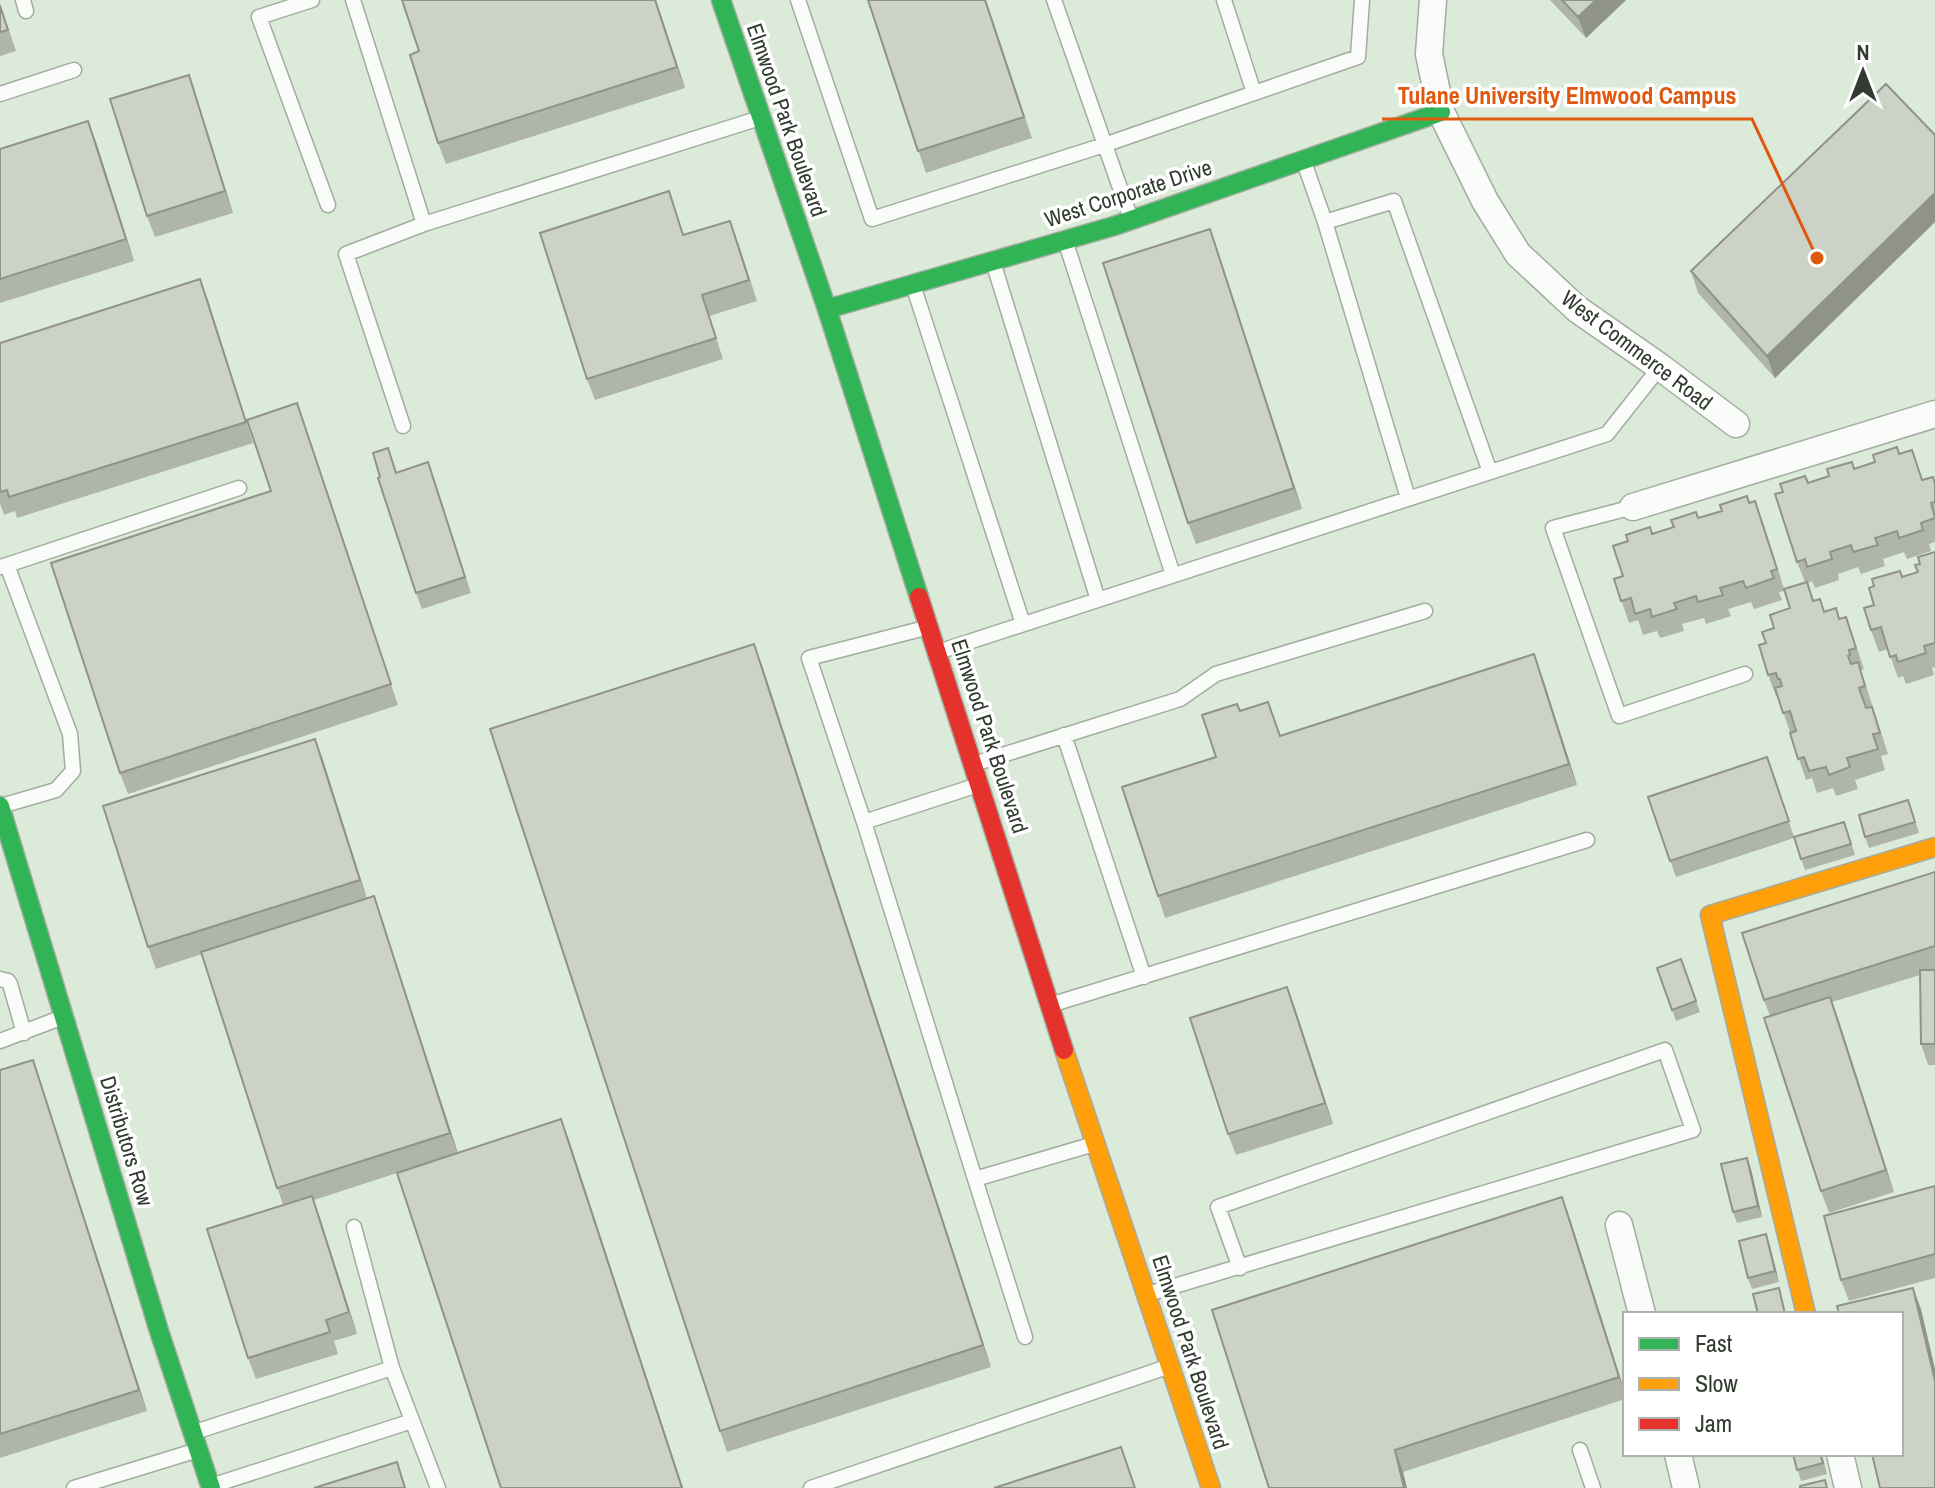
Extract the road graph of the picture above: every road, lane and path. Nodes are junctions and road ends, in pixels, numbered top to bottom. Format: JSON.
{"nodes":[{"id":1,"x":312,"y":0,"type":"edge"},
{"id":2,"x":353,"y":0,"type":"edge"},
{"id":3,"x":721,"y":0,"type":"edge"},
{"id":4,"x":798,"y":0,"type":"edge"},
{"id":5,"x":1054,"y":0,"type":"edge"},
{"id":6,"x":1224,"y":0,"type":"edge"},
{"id":7,"x":1362,"y":0,"type":"edge"},
{"id":8,"x":1433,"y":0,"type":"edge"},
{"id":9,"x":74,"y":70,"type":"dead end"},
{"id":10,"x":1254,"y":93,"type":"junction"},
{"id":11,"x":0,"y":94,"type":"edge"},
{"id":12,"x":1441,"y":112,"type":"junction"},
{"id":13,"x":761,"y":118,"type":"junction"},
{"id":14,"x":1104,"y":145,"type":"junction"},
{"id":15,"x":1304,"y":159,"type":"junction"},
{"id":16,"x":328,"y":205,"type":"dead end"},
{"id":17,"x":1131,"y":220,"type":"junction"},
{"id":18,"x":1325,"y":222,"type":"junction"},
{"id":19,"x":424,"y":224,"type":"junction"},
{"id":20,"x":1065,"y":240,"type":"junction"},
{"id":21,"x":992,"y":261,"type":"junction"},
{"id":22,"x":913,"y":284,"type":"junction"},
{"id":23,"x":827,"y":309,"type":"junction"},
{"id":24,"x":1660,"y":367,"type":"junction"},
{"id":25,"x":1935,"y":414,"type":"edge"},
{"id":26,"x":1736,"y":424,"type":"dead end"},
{"id":27,"x":403,"y":426,"type":"dead end"},
{"id":28,"x":1490,"y":472,"type":"junction"},
{"id":29,"x":239,"y":488,"type":"dead end"},
{"id":30,"x":1408,"y":498,"type":"junction"},
{"id":31,"x":1633,"y":507,"type":"joint"},
{"id":32,"x":4,"y":566,"type":"edge"},
{"id":33,"x":1173,"y":575,"type":"junction"},
{"id":34,"x":1098,"y":600,"type":"junction"},
{"id":35,"x":1425,"y":611,"type":"dead end"},
{"id":36,"x":1023,"y":624,"type":"junction"},
{"id":37,"x":929,"y":627,"type":"junction"},
{"id":38,"x":938,"y":652,"type":"junction"},
{"id":39,"x":1745,"y":674,"type":"dead end"},
{"id":40,"x":1064,"y":735,"type":"junction"},
{"id":41,"x":974,"y":764,"type":"junction"},
{"id":42,"x":980,"y":784,"type":"junction"},
{"id":43,"x":0,"y":806,"type":"edge"},
{"id":44,"x":864,"y":822,"type":"junction"},
{"id":45,"x":4,"y":829,"type":"edge"},
{"id":46,"x":1587,"y":840,"type":"dead end"},
{"id":47,"x":1935,"y":847,"type":"edge"},
{"id":48,"x":1144,"y":977,"type":"junction"},
{"id":49,"x":0,"y":979,"type":"edge"},
{"id":50,"x":1050,"y":1005,"type":"junction"},
{"id":51,"x":64,"y":1017,"type":"junction"},
{"id":52,"x":24,"y":1033,"type":"junction"},
{"id":53,"x":0,"y":1041,"type":"edge"},
{"id":54,"x":1096,"y":1143,"type":"junction"},
{"id":55,"x":975,"y":1179,"type":"junction"},
{"id":56,"x":1619,"y":1225,"type":"dead end"},
{"id":57,"x":354,"y":1227,"type":"dead end"},
{"id":58,"x":1240,"y":1268,"type":"junction"},
{"id":59,"x":1147,"y":1295,"type":"junction"},
{"id":60,"x":1641,"y":1312,"type":"edge"},
{"id":61,"x":1806,"y":1312,"type":"edge"},
{"id":62,"x":1025,"y":1337,"type":"dead end"},
{"id":63,"x":1170,"y":1366,"type":"junction"},
{"id":64,"x":392,"y":1368,"type":"junction"},
{"id":65,"x":412,"y":1421,"type":"junction"},
{"id":66,"x":196,"y":1441,"type":"junction"},
{"id":67,"x":1580,"y":1450,"type":"dead end"},
{"id":68,"x":1678,"y":1456,"type":"edge"},
{"id":69,"x":1840,"y":1456,"type":"edge"},
{"id":70,"x":211,"y":1487,"type":"edge"},
{"id":71,"x":74,"y":1488,"type":"edge"},
{"id":72,"x":438,"y":1488,"type":"edge"},
{"id":73,"x":811,"y":1488,"type":"edge"},
{"id":74,"x":1211,"y":1488,"type":"edge"},
{"id":75,"x":1593,"y":1488,"type":"edge"},
{"id":76,"x":1686,"y":1488,"type":"edge"},
{"id":77,"x":1848,"y":1488,"type":"edge"}],
"edges":[{"from":1,"to":16,"type":"lane"},
{"from":2,"to":19,"type":"lane"},
{"from":3,"to":13,"type":"street","name":"Elmwood Park Boulevard"},
{"from":4,"to":14,"type":"lane"},
{"from":5,"to":14,"type":"lane"},
{"from":6,"to":10,"type":"lane"},
{"from":7,"to":10,"type":"lane"},
{"from":8,"to":12,"type":"street","name":"West Commerce Road"},
{"from":9,"to":11,"type":"lane"},
{"from":10,"to":14,"type":"lane"},
{"from":12,"to":15,"type":"street","name":"West Corporate Drive"},
{"from":12,"to":24,"type":"street","name":"West Commerce Road"},
{"from":13,"to":19,"type":"lane"},
{"from":13,"to":23,"type":"street","name":"Elmwood Park Boulevard"},
{"from":14,"to":17,"type":"lane"},
{"from":15,"to":17,"type":"street","name":"West Corporate Drive"},
{"from":15,"to":18,"type":"lane"},
{"from":17,"to":20,"type":"street","name":"West Corporate Drive"},
{"from":18,"to":28,"type":"lane"},
{"from":18,"to":30,"type":"lane"},
{"from":19,"to":27,"type":"lane"},
{"from":20,"to":21,"type":"street","name":"West Corporate Drive"},
{"from":20,"to":33,"type":"lane"},
{"from":21,"to":22,"type":"street","name":"West Corporate Drive"},
{"from":21,"to":34,"type":"lane"},
{"from":22,"to":23,"type":"street","name":"West Corporate Drive"},
{"from":22,"to":36,"type":"lane"},
{"from":23,"to":37,"type":"street","name":"Elmwood Park Boulevard"},
{"from":24,"to":26,"type":"street","name":"West Commerce Road"},
{"from":24,"to":28,"type":"lane"},
{"from":25,"to":31,"type":"street"},
{"from":28,"to":30,"type":"lane"},
{"from":29,"to":32,"type":"lane"},
{"from":30,"to":33,"type":"lane"},
{"from":31,"to":39,"type":"lane"},
{"from":32,"to":43,"type":"lane"},
{"from":33,"to":34,"type":"lane"},
{"from":34,"to":36,"type":"lane"},
{"from":35,"to":40,"type":"lane"},
{"from":36,"to":38,"type":"lane"},
{"from":37,"to":38,"type":"street","name":"Elmwood Park Boulevard"},
{"from":37,"to":44,"type":"lane"},
{"from":38,"to":41,"type":"street","name":"Elmwood Park Boulevard"},
{"from":40,"to":41,"type":"lane"},
{"from":40,"to":48,"type":"lane"},
{"from":41,"to":42,"type":"street","name":"Elmwood Park Boulevard"},
{"from":42,"to":44,"type":"lane"},
{"from":42,"to":50,"type":"street","name":"Elmwood Park Boulevard"},
{"from":43,"to":45,"type":"street","name":"Distributors Row"},
{"from":44,"to":55,"type":"lane"},
{"from":45,"to":51,"type":"street","name":"Distributors Row"},
{"from":46,"to":48,"type":"lane"},
{"from":47,"to":61,"type":"street"},
{"from":48,"to":50,"type":"lane"},
{"from":49,"to":52,"type":"lane"},
{"from":50,"to":54,"type":"street","name":"Elmwood Park Boulevard"},
{"from":51,"to":52,"type":"lane"},
{"from":51,"to":66,"type":"street","name":"Distributors Row"},
{"from":52,"to":53,"type":"lane"},
{"from":54,"to":55,"type":"lane"},
{"from":54,"to":59,"type":"street","name":"Elmwood Park Boulevard"},
{"from":55,"to":62,"type":"lane"},
{"from":56,"to":60,"type":"street"},
{"from":57,"to":64,"type":"lane"},
{"from":58,"to":58,"type":"lane"},
{"from":58,"to":59,"type":"lane"},
{"from":59,"to":63,"type":"street","name":"Elmwood Park Boulevard"},
{"from":63,"to":73,"type":"lane"},
{"from":63,"to":74,"type":"street","name":"Elmwood Park Boulevard"},
{"from":64,"to":65,"type":"lane"},
{"from":64,"to":66,"type":"lane"},
{"from":65,"to":70,"type":"lane"},
{"from":65,"to":72,"type":"lane"},
{"from":66,"to":70,"type":"street","name":"Distributors Row"},
{"from":66,"to":71,"type":"lane"},
{"from":67,"to":75,"type":"lane"},
{"from":68,"to":76,"type":"street"},
{"from":69,"to":77,"type":"street"}]}
